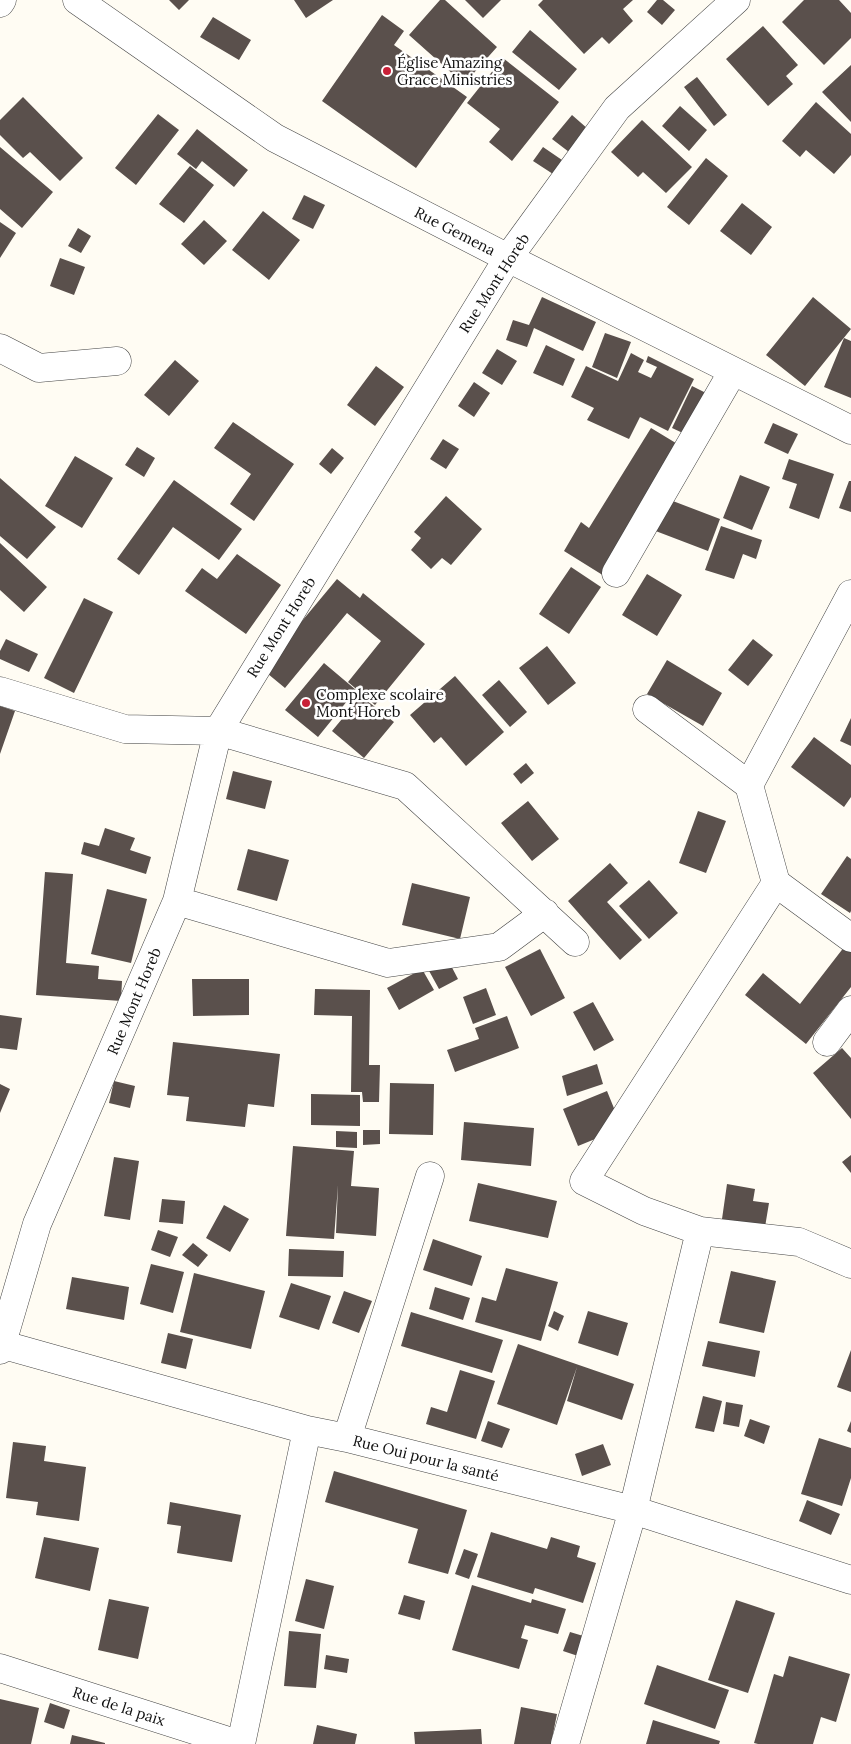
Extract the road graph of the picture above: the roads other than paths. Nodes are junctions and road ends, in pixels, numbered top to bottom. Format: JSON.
{"nodes":[{"id":1,"x":2,"y":0,"type":"edge"},
{"id":2,"x":77,"y":0,"type":"edge"},
{"id":3,"x":736,"y":0,"type":"edge"},
{"id":4,"x":0,"y":3,"type":"edge"},
{"id":5,"x":508,"y":258,"type":"junction"},
{"id":6,"x":0,"y":348,"type":"edge"},
{"id":7,"x":118,"y":360,"type":"dead end"},
{"id":8,"x":733,"y":371,"type":"junction"},
{"id":9,"x":851,"y":430,"type":"edge"},
{"id":10,"x":616,"y":573,"type":"dead end"},
{"id":11,"x":851,"y":594,"type":"edge"},
{"id":12,"x":0,"y":691,"type":"edge"},
{"id":13,"x":647,"y":710,"type":"dead end"},
{"id":14,"x":218,"y":731,"type":"junction"},
{"id":15,"x":749,"y":785,"type":"junction"},
{"id":16,"x":776,"y":884,"type":"junction"},
{"id":17,"x":176,"y":901,"type":"junction"},
{"id":18,"x":545,"y":913,"type":"junction"},
{"id":19,"x":851,"y":938,"type":"edge"},
{"id":20,"x":575,"y":942,"type":"dead end"},
{"id":21,"x":851,"y":1010,"type":"edge"},
{"id":22,"x":827,"y":1042,"type":"dead end"},
{"id":23,"x":430,"y":1176,"type":"dead end"},
{"id":24,"x":700,"y":1231,"type":"junction"},
{"id":25,"x":851,"y":1264,"type":"edge"},
{"id":26,"x":0,"y":1346,"type":"edge"},
{"id":27,"x":306,"y":1430,"type":"junction"},
{"id":28,"x":347,"y":1438,"type":"junction"},
{"id":29,"x":633,"y":1510,"type":"junction"},
{"id":30,"x":851,"y":1580,"type":"edge"},
{"id":31,"x":0,"y":1668,"type":"edge"},
{"id":32,"x":240,"y":1744,"type":"edge"},
{"id":33,"x":565,"y":1744,"type":"edge"}],
"edges":[{"from":1,"to":4,"type":"street"},
{"from":2,"to":5,"type":"street","name":"Rue Gemena"},
{"from":3,"to":5,"type":"street","name":"Rue Mont Horeb"},
{"from":5,"to":8,"type":"street","name":"Rue Gemena"},
{"from":5,"to":14,"type":"street","name":"Rue Mont Horeb"},
{"from":6,"to":7,"type":"street"},
{"from":8,"to":9,"type":"street","name":"Rue Gemena"},
{"from":8,"to":10,"type":"street"},
{"from":11,"to":15,"type":"street"},
{"from":12,"to":14,"type":"street"},
{"from":13,"to":15,"type":"street"},
{"from":14,"to":17,"type":"street","name":"Rue Mont Horeb"},
{"from":14,"to":18,"type":"street"},
{"from":15,"to":16,"type":"street"},
{"from":16,"to":19,"type":"street"},
{"from":16,"to":24,"type":"street"},
{"from":17,"to":18,"type":"street"},
{"from":17,"to":26,"type":"street","name":"Rue Mont Horeb"},
{"from":18,"to":20,"type":"street"},
{"from":21,"to":22,"type":"street"},
{"from":23,"to":28,"type":"street"},
{"from":24,"to":25,"type":"street"},
{"from":24,"to":29,"type":"street"},
{"from":26,"to":27,"type":"street","name":"Rue Oui pour la santé"},
{"from":27,"to":28,"type":"street","name":"Rue Oui pour la santé"},
{"from":27,"to":32,"type":"street"},
{"from":28,"to":29,"type":"street","name":"Rue Oui pour la santé"},
{"from":29,"to":30,"type":"street","name":"Rue Oui pour la santé"},
{"from":29,"to":33,"type":"street"},
{"from":31,"to":32,"type":"street","name":"Rue de la paix"}]}
